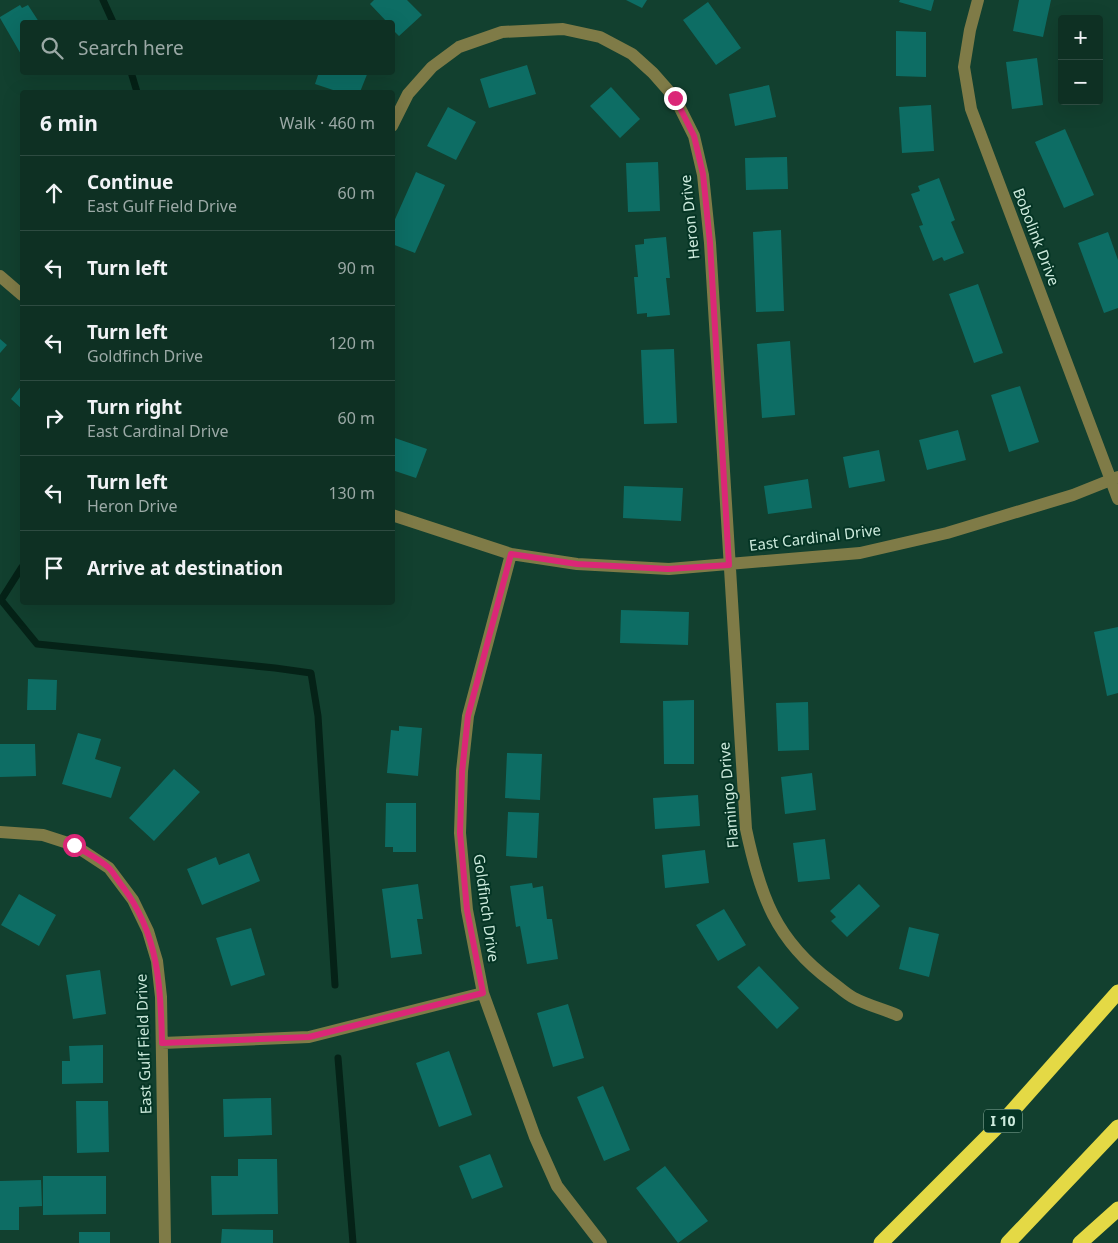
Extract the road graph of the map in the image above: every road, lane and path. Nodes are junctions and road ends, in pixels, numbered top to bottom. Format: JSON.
{"nodes":[{"id":1,"x":978,"y":0,"type":"edge"},
{"id":2,"x":395,"y":120,"type":"edge"},
{"id":3,"x":0,"y":276,"type":"edge"},
{"id":4,"x":20,"y":293,"type":"edge"},
{"id":5,"x":1114,"y":478,"type":"edge"},
{"id":6,"x":1118,"y":500,"type":"edge"},
{"id":7,"x":395,"y":516,"type":"edge"},
{"id":8,"x":511,"y":554,"type":"junction"},
{"id":9,"x":729,"y":565,"type":"junction"},
{"id":10,"x":0,"y":832,"type":"edge"},
{"id":11,"x":1118,"y":992,"type":"edge"},
{"id":12,"x":483,"y":993,"type":"junction"},
{"id":13,"x":897,"y":1015,"type":"dead end"},
{"id":14,"x":162,"y":1043,"type":"junction"},
{"id":15,"x":1118,"y":1127,"type":"edge"},
{"id":16,"x":1118,"y":1209,"type":"edge"},
{"id":17,"x":165,"y":1243,"type":"edge"},
{"id":18,"x":601,"y":1243,"type":"edge"},
{"id":19,"x":881,"y":1243,"type":"edge"},
{"id":20,"x":1008,"y":1243,"type":"edge"},
{"id":21,"x":1080,"y":1243,"type":"edge"}],
"edges":[{"from":1,"to":5,"type":"street","name":"Bobolink Drive"},
{"from":2,"to":9,"type":"street","name":"Heron Drive"},
{"from":3,"to":4,"type":"street"},
{"from":5,"to":6,"type":"street","name":"Bobolink Drive"},
{"from":5,"to":9,"type":"street","name":"East Cardinal Drive"},
{"from":7,"to":8,"type":"street","name":"East Cardinal Drive"},
{"from":8,"to":9,"type":"street","name":"East Cardinal Drive"},
{"from":8,"to":12,"type":"street","name":"Goldfinch Drive"},
{"from":9,"to":13,"type":"street","name":"Flamingo Drive"},
{"from":10,"to":14,"type":"street","name":"East Gulf Field Drive"},
{"from":11,"to":19,"type":"highway","number":"I 10"},
{"from":12,"to":14,"type":"street"},
{"from":12,"to":18,"type":"street","name":"Goldfinch Drive"},
{"from":14,"to":17,"type":"street","name":"East Gulf Field Drive"},
{"from":15,"to":20,"type":"highway"},
{"from":16,"to":21,"type":"highway"}]}
